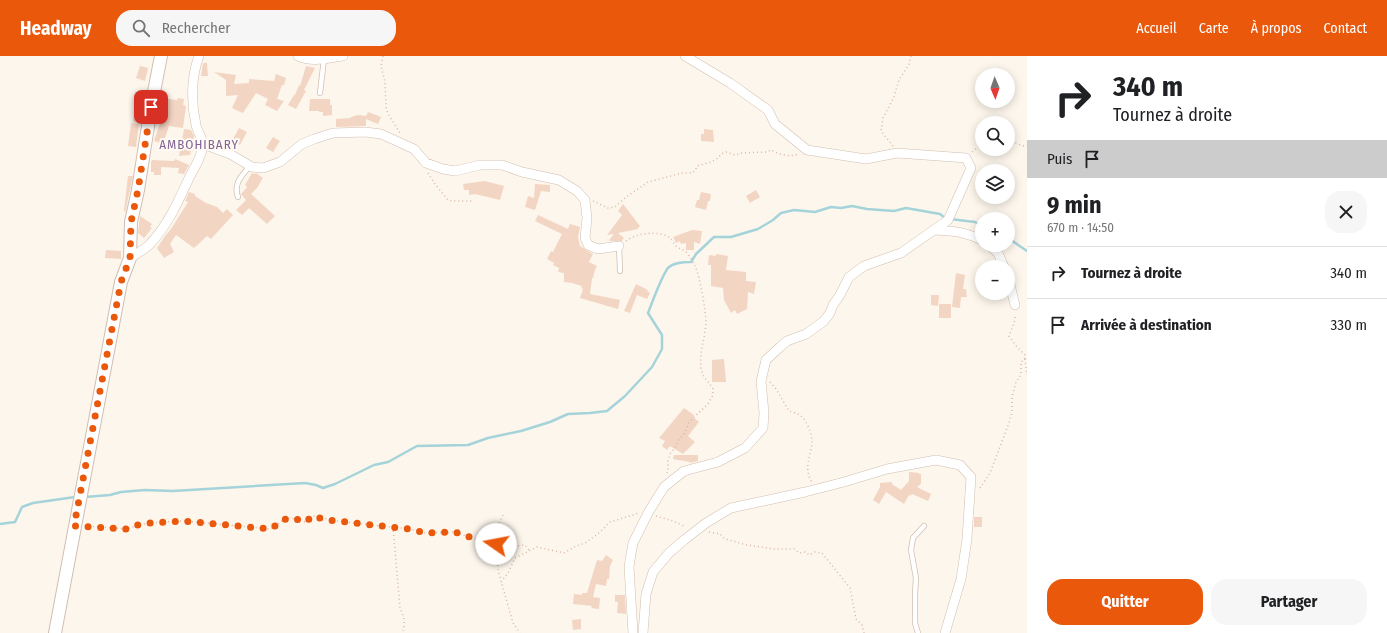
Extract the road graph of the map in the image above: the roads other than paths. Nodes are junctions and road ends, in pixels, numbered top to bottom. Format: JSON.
{"nodes":[{"id":1,"x":161,"y":56,"type":"edge"},
{"id":2,"x":199,"y":56,"type":"edge"},
{"id":3,"x":298,"y":56,"type":"edge"},
{"id":4,"x":343,"y":56,"type":"edge"},
{"id":5,"x":685,"y":56,"type":"edge"},
{"id":6,"x":324,"y":59,"type":"junction"},
{"id":7,"x":320,"y":93,"type":"dead end"},
{"id":8,"x":203,"y":144,"type":"junction"},
{"id":9,"x":250,"y":166,"type":"junction"},
{"id":10,"x":238,"y":197,"type":"dead end"},
{"id":11,"x":936,"y":230,"type":"junction"},
{"id":12,"x":975,"y":237,"type":"edge"},
{"id":13,"x":619,"y":246,"type":"joint"},
{"id":14,"x":130,"y":258,"type":"junction"},
{"id":15,"x":620,"y":271,"type":"dead end"},
{"id":16,"x":1014,"y":300,"type":"edge"},
{"id":17,"x":1015,"y":305,"type":"road end"},
{"id":18,"x":924,"y":526,"type":"dead end"},
{"id":19,"x":55,"y":633,"type":"edge"},
{"id":20,"x":633,"y":633,"type":"edge"},
{"id":21,"x":643,"y":633,"type":"edge"},
{"id":22,"x":918,"y":633,"type":"edge"},
{"id":23,"x":945,"y":633,"type":"edge"}],
"edges":[{"from":1,"to":14,"type":"street"},
{"from":2,"to":8,"type":"street"},
{"from":3,"to":6,"type":"street"},
{"from":4,"to":6,"type":"street"},
{"from":5,"to":11,"type":"street"},
{"from":6,"to":7,"type":"lane"},
{"from":8,"to":9,"type":"street"},
{"from":8,"to":14,"type":"street"},
{"from":9,"to":10,"type":"lane"},
{"from":9,"to":13,"type":"street"},
{"from":11,"to":12,"type":"street"},
{"from":11,"to":20,"type":"street"},
{"from":13,"to":15,"type":"lane"},
{"from":14,"to":19,"type":"street"},
{"from":16,"to":17,"type":"street"},
{"from":18,"to":22,"type":"lane"},
{"from":21,"to":23,"type":"street"}]}
